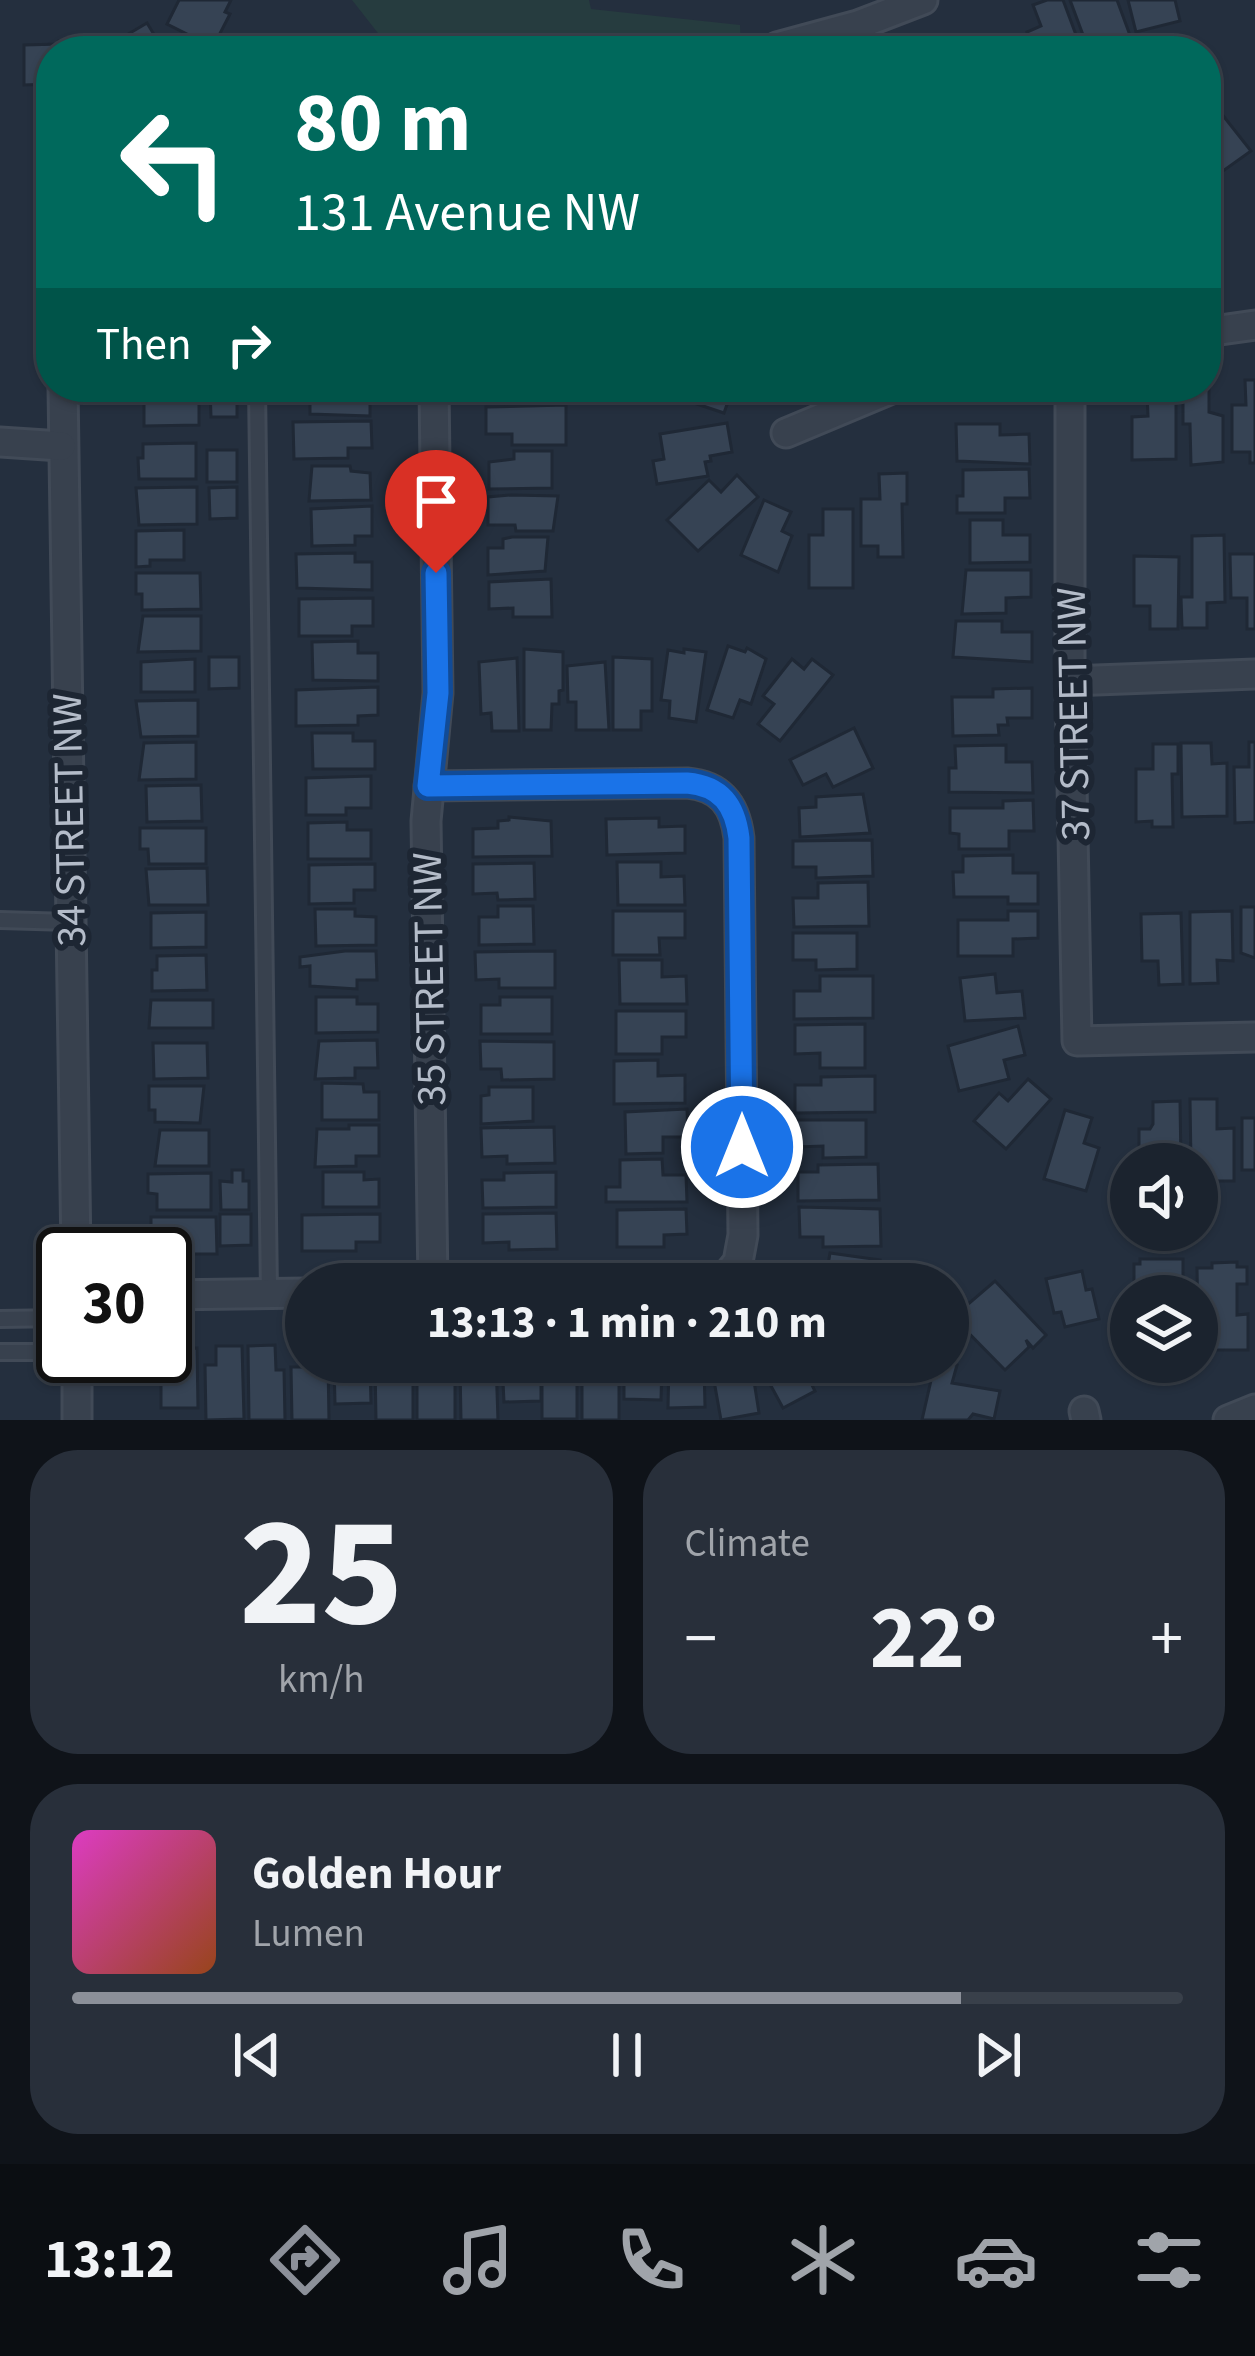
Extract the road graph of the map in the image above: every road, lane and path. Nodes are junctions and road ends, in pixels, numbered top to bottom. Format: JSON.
{"nodes":[{"id":1,"x":923,"y":0,"type":"edge"},
{"id":2,"x":818,"y":36,"type":"edge"},
{"id":3,"x":1255,"y":325,"type":"edge"},
{"id":4,"x":1221,"y":330,"type":"edge"},
{"id":5,"x":63,"y":402,"type":"edge"},
{"id":6,"x":257,"y":402,"type":"edge"},
{"id":7,"x":434,"y":402,"type":"edge"},
{"id":8,"x":860,"y":402,"type":"edge"},
{"id":9,"x":1070,"y":402,"type":"edge"},
{"id":10,"x":786,"y":433,"type":"dead end"},
{"id":11,"x":0,"y":442,"type":"edge"},
{"id":12,"x":62,"y":446,"type":"junction"},
{"id":13,"x":1255,"y":674,"type":"edge"},
{"id":14,"x":1070,"y":681,"type":"junction"},
{"id":15,"x":428,"y":786,"type":"junction"},
{"id":16,"x":0,"y":920,"type":"edge"},
{"id":17,"x":70,"y":922,"type":"junction"},
{"id":18,"x":1255,"y":1037,"type":"edge"},
{"id":19,"x":76,"y":1227,"type":"edge"},
{"id":20,"x":433,"y":1263,"type":"edge"},
{"id":21,"x":734,"y":1263,"type":"edge"},
{"id":22,"x":269,"y":1293,"type":"junction"},
{"id":23,"x":285,"y":1293,"type":"edge"},
{"id":24,"x":192,"y":1294,"type":"edge"},
{"id":25,"x":36,"y":1318,"type":"edge"},
{"id":26,"x":0,"y":1319,"type":"edge"},
{"id":27,"x":0,"y":1352,"type":"edge"},
{"id":28,"x":36,"y":1352,"type":"edge"},
{"id":29,"x":77,"y":1383,"type":"edge"},
{"id":30,"x":1255,"y":1409,"type":"edge"},
{"id":31,"x":77,"y":1420,"type":"edge"},
{"id":32,"x":1228,"y":1420,"type":"edge"}],
"edges":[{"from":1,"to":2,"type":"street"},
{"from":3,"to":4,"type":"street"},
{"from":5,"to":12,"type":"street","name":"34 STREET NW"},
{"from":6,"to":22,"type":"lane"},
{"from":7,"to":15,"type":"street","name":"35 STREET NW"},
{"from":8,"to":10,"type":"street"},
{"from":9,"to":14,"type":"street","name":"37 STREET NW"},
{"from":11,"to":12,"type":"street"},
{"from":12,"to":17,"type":"street","name":"34 STREET NW"},
{"from":13,"to":14,"type":"street"},
{"from":14,"to":18,"type":"street","name":"37 STREET NW"},
{"from":15,"to":20,"type":"street","name":"35 STREET NW"},
{"from":15,"to":21,"type":"street"},
{"from":16,"to":17,"type":"lane"},
{"from":17,"to":19,"type":"street","name":"34 STREET NW"},
{"from":22,"to":23,"type":"street"},
{"from":22,"to":24,"type":"street"},
{"from":25,"to":26,"type":"lane"},
{"from":27,"to":28,"type":"lane"},
{"from":29,"to":31,"type":"street"},
{"from":30,"to":32,"type":"street"}]}
